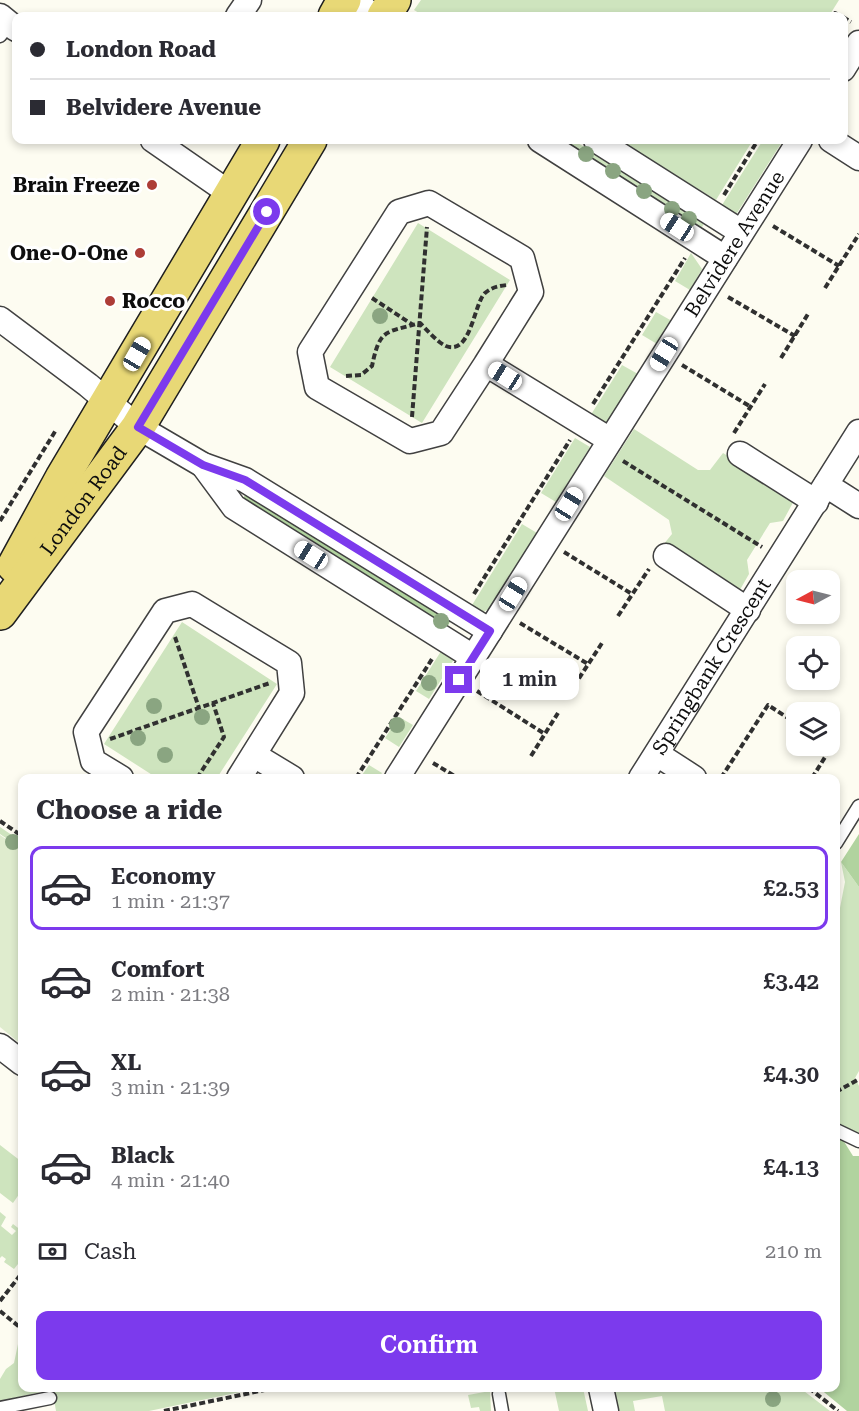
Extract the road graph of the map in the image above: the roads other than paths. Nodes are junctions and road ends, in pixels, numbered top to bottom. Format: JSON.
{"nodes":[{"id":1,"x":354,"y":0,"type":"edge"},
{"id":2,"x":368,"y":12,"type":"edge"},
{"id":3,"x":859,"y":43,"type":"edge"},
{"id":4,"x":848,"y":61,"type":"edge"},
{"id":5,"x":161,"y":144,"type":"edge"},
{"id":6,"x":261,"y":144,"type":"edge"},
{"id":7,"x":308,"y":144,"type":"edge"},
{"id":8,"x":546,"y":144,"type":"edge"},
{"id":9,"x":602,"y":144,"type":"edge"},
{"id":10,"x":797,"y":144,"type":"edge"},
{"id":11,"x":837,"y":144,"type":"edge"},
{"id":12,"x":859,"y":158,"type":"edge"},
{"id":13,"x":231,"y":194,"type":"junction"},
{"id":14,"x":747,"y":223,"type":"junction"},
{"id":15,"x":725,"y":258,"type":"junction"},
{"id":16,"x":0,"y":319,"type":"edge"},
{"id":17,"x":486,"y":364,"type":"junction"},
{"id":18,"x":108,"y":402,"type":"junction"},
{"id":19,"x":138,"y":427,"type":"junction"},
{"id":20,"x":859,"y":432,"type":"edge"},
{"id":21,"x":607,"y":445,"type":"junction"},
{"id":22,"x":734,"y":448,"type":"road end"},
{"id":23,"x":203,"y":465,"type":"junction"},
{"id":24,"x":821,"y":494,"type":"junction"},
{"id":25,"x":859,"y":506,"type":"edge"},
{"id":26,"x":658,"y":562,"type":"road end"},
{"id":27,"x":0,"y":591,"type":"edge"},
{"id":28,"x":748,"y":610,"type":"junction"},
{"id":29,"x":0,"y":613,"type":"edge"},
{"id":30,"x":496,"y":621,"type":"junction"},
{"id":31,"x":473,"y":657,"type":"junction"},
{"id":32,"x":657,"y":754,"type":"junction"},
{"id":33,"x":254,"y":755,"type":"junction"},
{"id":34,"x":114,"y":774,"type":"edge"},
{"id":35,"x":242,"y":774,"type":"edge"},
{"id":36,"x":285,"y":774,"type":"edge"},
{"id":37,"x":400,"y":774,"type":"edge"},
{"id":38,"x":643,"y":774,"type":"edge"},
{"id":39,"x":688,"y":774,"type":"edge"},
{"id":40,"x":859,"y":806,"type":"edge"},
{"id":41,"x":840,"y":837,"type":"edge"},
{"id":42,"x":0,"y":1046,"type":"edge"},
{"id":43,"x":18,"y":1060,"type":"edge"},
{"id":44,"x":840,"y":1132,"type":"edge"},
{"id":45,"x":859,"y":1141,"type":"edge"},
{"id":46,"x":602,"y":1392,"type":"edge"},
{"id":47,"x":499,"y":1394,"type":"dead end"},
{"id":48,"x":50,"y":1398,"type":"dead end"},
{"id":49,"x":0,"y":1408,"type":"edge"},
{"id":50,"x":502,"y":1411,"type":"edge"},
{"id":51,"x":606,"y":1411,"type":"edge"}],
"edges":[{"from":1,"to":2,"type":"street"},
{"from":3,"to":4,"type":"street"},
{"from":5,"to":13,"type":"street"},
{"from":6,"to":13,"type":"main road","name":"London Road"},
{"from":7,"to":19,"type":"main road","name":"London Road"},
{"from":8,"to":15,"type":"street"},
{"from":9,"to":14,"type":"street"},
{"from":10,"to":14,"type":"street","name":"Belvidere Avenue"},
{"from":11,"to":12,"type":"street"},
{"from":13,"to":18,"type":"main road","name":"London Road"},
{"from":14,"to":15,"type":"street","name":"Belvidere Avenue"},
{"from":15,"to":21,"type":"street","name":"Belvidere Avenue"},
{"from":16,"to":18,"type":"street"},
{"from":17,"to":17,"type":"street"},
{"from":17,"to":21,"type":"street"},
{"from":18,"to":19,"type":"street"},
{"from":18,"to":27,"type":"main road","name":"London Road"},
{"from":19,"to":23,"type":"street"},
{"from":19,"to":29,"type":"main road","name":"London Road"},
{"from":20,"to":24,"type":"street","name":"Springbank Crescent"},
{"from":21,"to":30,"type":"street","name":"Belvidere Avenue"},
{"from":22,"to":24,"type":"street"},
{"from":23,"to":30,"type":"street"},
{"from":23,"to":31,"type":"street"},
{"from":24,"to":25,"type":"street"},
{"from":24,"to":28,"type":"street","name":"Springbank Crescent"},
{"from":26,"to":28,"type":"street"},
{"from":28,"to":32,"type":"street","name":"Springbank Crescent"},
{"from":30,"to":31,"type":"street","name":"Belvidere Avenue"},
{"from":31,"to":37,"type":"street","name":"Belvidere Avenue"},
{"from":32,"to":38,"type":"street","name":"Springbank Crescent"},
{"from":32,"to":39,"type":"street"},
{"from":33,"to":34,"type":"street"},
{"from":33,"to":35,"type":"street"},
{"from":33,"to":36,"type":"street"},
{"from":40,"to":41,"type":"lane"},
{"from":42,"to":43,"type":"street"},
{"from":44,"to":45,"type":"lane"},
{"from":46,"to":51,"type":"street"},
{"from":47,"to":50,"type":"lane"},
{"from":48,"to":49,"type":"lane"}]}
